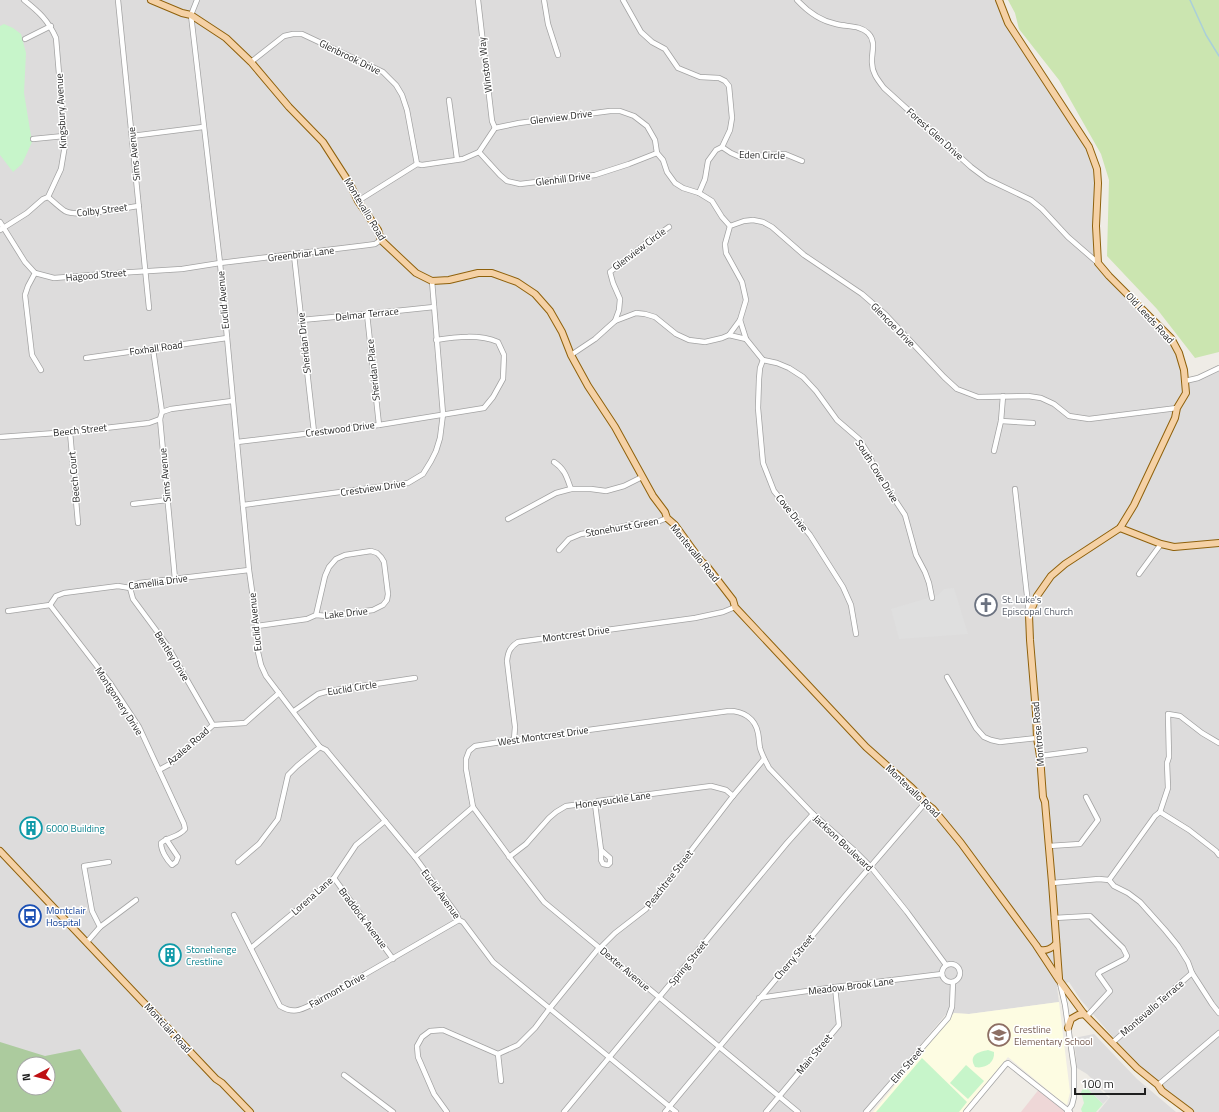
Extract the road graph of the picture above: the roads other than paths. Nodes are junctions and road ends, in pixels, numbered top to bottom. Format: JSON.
{"nodes":[{"id":1,"x":24,"y":0,"type":"edge"},
{"id":2,"x":118,"y":0,"type":"edge"},
{"id":3,"x":151,"y":0,"type":"edge"},
{"id":4,"x":197,"y":0,"type":"edge"},
{"id":5,"x":478,"y":0,"type":"edge"},
{"id":6,"x":544,"y":0,"type":"edge"},
{"id":7,"x":623,"y":0,"type":"edge"},
{"id":8,"x":797,"y":0,"type":"edge"},
{"id":9,"x":999,"y":0,"type":"edge"},
{"id":10,"x":191,"y":15,"type":"junction"},
{"id":11,"x":50,"y":26,"type":"junction"},
{"id":12,"x":26,"y":39,"type":"dead end"},
{"id":13,"x":558,"y":55,"type":"dead end"},
{"id":14,"x":251,"y":62,"type":"junction"},
{"id":15,"x":449,"y":100,"type":"dead end"},
{"id":16,"x":203,"y":128,"type":"junction"},
{"id":17,"x":495,"y":128,"type":"junction"},
{"id":18,"x":64,"y":136,"type":"junction"},
{"id":19,"x":132,"y":136,"type":"junction"},
{"id":20,"x":33,"y":139,"type":"dead end"},
{"id":21,"x":722,"y":147,"type":"junction"},
{"id":22,"x":479,"y":152,"type":"junction"},
{"id":23,"x":657,"y":153,"type":"junction"},
{"id":24,"x":457,"y":160,"type":"junction"},
{"id":25,"x":802,"y":161,"type":"dead end"},
{"id":26,"x":417,"y":164,"type":"junction"},
{"id":27,"x":699,"y":193,"type":"junction"},
{"id":28,"x":48,"y":196,"type":"junction"},
{"id":29,"x":358,"y":201,"type":"junction"},
{"id":30,"x":139,"y":206,"type":"junction"},
{"id":31,"x":0,"y":222,"type":"edge"},
{"id":32,"x":730,"y":226,"type":"junction"},
{"id":33,"x":669,"y":227,"type":"dead end"},
{"id":34,"x":2,"y":229,"type":"edge"},
{"id":35,"x":381,"y":240,"type":"junction"},
{"id":36,"x":294,"y":255,"type":"junction"},
{"id":37,"x":220,"y":263,"type":"junction"},
{"id":38,"x":1098,"y":263,"type":"junction"},
{"id":39,"x":146,"y":271,"type":"junction"},
{"id":40,"x":35,"y":273,"type":"junction"},
{"id":41,"x":432,"y":280,"type":"junction"},
{"id":42,"x":434,"y":307,"type":"junction"},
{"id":43,"x":149,"y":308,"type":"dead end"},
{"id":44,"x":367,"y":314,"type":"junction"},
{"id":45,"x":301,"y":320,"type":"junction"},
{"id":46,"x":740,"y":320,"type":"junction"},
{"id":47,"x":615,"y":321,"type":"junction"},
{"id":48,"x":729,"y":335,"type":"junction"},
{"id":49,"x":227,"y":338,"type":"junction"},
{"id":50,"x":746,"y":339,"type":"junction"},
{"id":51,"x":436,"y":340,"type":"junction"},
{"id":52,"x":153,"y":348,"type":"junction"},
{"id":53,"x":571,"y":355,"type":"junction"},
{"id":54,"x":86,"y":358,"type":"dead end"},
{"id":55,"x":763,"y":360,"type":"junction"},
{"id":56,"x":1219,"y":368,"type":"edge"},
{"id":57,"x":40,"y":370,"type":"dead end"},
{"id":58,"x":1185,"y":381,"type":"junction"},
{"id":59,"x":1003,"y":396,"type":"junction"},
{"id":60,"x":232,"y":401,"type":"junction"},
{"id":61,"x":1177,"y":408,"type":"junction"},
{"id":62,"x":162,"y":412,"type":"junction"},
{"id":63,"x":443,"y":414,"type":"junction"},
{"id":64,"x":160,"y":419,"type":"junction"},
{"id":65,"x":1001,"y":421,"type":"junction"},
{"id":66,"x":1033,"y":423,"type":"dead end"},
{"id":67,"x":379,"y":425,"type":"junction"},
{"id":68,"x":70,"y":432,"type":"junction"},
{"id":69,"x":314,"y":432,"type":"junction"},
{"id":70,"x":0,"y":437,"type":"edge"},
{"id":71,"x":237,"y":442,"type":"junction"},
{"id":72,"x":994,"y":451,"type":"dead end"},
{"id":73,"x":554,"y":462,"type":"dead end"},
{"id":74,"x":642,"y":477,"type":"junction"},
{"id":75,"x":571,"y":489,"type":"junction"},
{"id":76,"x":1015,"y":489,"type":"dead end"},
{"id":77,"x":167,"y":500,"type":"junction"},
{"id":78,"x":133,"y":504,"type":"dead end"},
{"id":79,"x":243,"y":505,"type":"junction"},
{"id":80,"x":667,"y":518,"type":"junction"},
{"id":81,"x":508,"y":519,"type":"dead end"},
{"id":82,"x":78,"y":523,"type":"dead end"},
{"id":83,"x":1120,"y":528,"type":"junction"},
{"id":84,"x":1219,"y":543,"type":"edge"},
{"id":85,"x":1161,"y":544,"type":"junction"},
{"id":86,"x":559,"y":550,"type":"dead end"},
{"id":87,"x":249,"y":570,"type":"junction"},
{"id":88,"x":1139,"y":574,"type":"dead end"},
{"id":89,"x":175,"y":579,"type":"junction"},
{"id":90,"x":130,"y":588,"type":"junction"},
{"id":91,"x":932,"y":598,"type":"dead end"},
{"id":92,"x":1036,"y":599,"type":"junction"},
{"id":93,"x":1027,"y":601,"type":"junction"},
{"id":94,"x":50,"y":605,"type":"junction"},
{"id":95,"x":735,"y":607,"type":"junction"},
{"id":96,"x":8,"y":611,"type":"dead end"},
{"id":97,"x":316,"y":615,"type":"junction"},
{"id":98,"x":1030,"y":615,"type":"junction"},
{"id":99,"x":257,"y":626,"type":"junction"},
{"id":100,"x":856,"y":634,"type":"dead end"},
{"id":101,"x":948,"y":677,"type":"dead end"},
{"id":102,"x":415,"y":678,"type":"dead end"},
{"id":103,"x":279,"y":693,"type":"junction"},
{"id":104,"x":294,"y":711,"type":"junction"},
{"id":105,"x":750,"y":717,"type":"joint"},
{"id":106,"x":213,"y":725,"type":"junction"},
{"id":107,"x":1037,"y":738,"type":"junction"},
{"id":108,"x":514,"y":740,"type":"junction"},
{"id":109,"x":1219,"y":743,"type":"edge"},
{"id":110,"x":320,"y":746,"type":"junction"},
{"id":111,"x":1085,"y":750,"type":"dead end"},
{"id":112,"x":1040,"y":756,"type":"junction"},
{"id":113,"x":764,"y":759,"type":"junction"},
{"id":114,"x":159,"y":770,"type":"junction"},
{"id":115,"x":733,"y":796,"type":"junction"},
{"id":116,"x":1086,"y":797,"type":"dead end"},
{"id":117,"x":925,"y":803,"type":"junction"},
{"id":118,"x":594,"y":804,"type":"junction"},
{"id":119,"x":473,"y":807,"type":"junction"},
{"id":120,"x":1160,"y":812,"type":"junction"},
{"id":121,"x":813,"y":814,"type":"junction"},
{"id":122,"x":385,"y":821,"type":"junction"},
{"id":123,"x":166,"y":839,"type":"junction"},
{"id":124,"x":1049,"y":846,"type":"junction"},
{"id":125,"x":601,"y":850,"type":"dead end"},
{"id":126,"x":0,"y":851,"type":"edge"},
{"id":127,"x":1219,"y":855,"type":"edge"},
{"id":128,"x":415,"y":857,"type":"junction"},
{"id":129,"x":509,"y":857,"type":"junction"},
{"id":130,"x":108,"y":862,"type":"dead end"},
{"id":131,"x":238,"y":862,"type":"dead end"},
{"id":132,"x":870,"y":867,"type":"junction"},
{"id":133,"x":334,"y":878,"type":"junction"},
{"id":134,"x":1109,"y":880,"type":"junction"},
{"id":135,"x":1052,"y":883,"type":"junction"},
{"id":136,"x":136,"y":900,"type":"dead end"},
{"id":137,"x":234,"y":915,"type":"dead end"},
{"id":138,"x":1054,"y":918,"type":"junction"},
{"id":139,"x":459,"y":920,"type":"junction"},
{"id":140,"x":100,"y":927,"type":"junction"},
{"id":141,"x":87,"y":942,"type":"junction"},
{"id":142,"x":1056,"y":944,"type":"junction"},
{"id":143,"x":251,"y":948,"type":"junction"},
{"id":144,"x":600,"y":948,"type":"junction"},
{"id":145,"x":1040,"y":950,"type":"junction"},
{"id":146,"x":393,"y":959,"type":"junction"},
{"id":147,"x":946,"y":965,"type":"junction"},
{"id":148,"x":1192,"y":973,"type":"junction"},
{"id":149,"x":942,"y":974,"type":"junction"},
{"id":150,"x":1059,"y":980,"type":"junction"},
{"id":151,"x":953,"y":982,"type":"junction"},
{"id":152,"x":835,"y":987,"type":"junction"},
{"id":153,"x":659,"y":998,"type":"junction"},
{"id":154,"x":759,"y":998,"type":"junction"},
{"id":155,"x":550,"y":1008,"type":"junction"},
{"id":156,"x":1219,"y":1012,"type":"edge"},
{"id":157,"x":1086,"y":1015,"type":"junction"},
{"id":158,"x":948,"y":1018,"type":"joint"},
{"id":159,"x":1068,"y":1028,"type":"junction"},
{"id":160,"x":1219,"y":1033,"type":"edge"},
{"id":161,"x":1112,"y":1043,"type":"junction"},
{"id":162,"x":719,"y":1047,"type":"junction"},
{"id":163,"x":498,"y":1054,"type":"junction"},
{"id":164,"x":609,"y":1056,"type":"junction"},
{"id":165,"x":344,"y":1075,"type":"dead end"},
{"id":166,"x":501,"y":1081,"type":"dead end"},
{"id":167,"x":1158,"y":1085,"type":"junction"},
{"id":168,"x":779,"y":1096,"type":"junction"},
{"id":169,"x":670,"y":1107,"type":"junction"},
{"id":170,"x":1068,"y":1111,"type":"edge"},
{"id":171,"x":250,"y":1112,"type":"edge"},
{"id":172,"x":393,"y":1112,"type":"edge"},
{"id":173,"x":447,"y":1112,"type":"edge"},
{"id":174,"x":564,"y":1112,"type":"edge"},
{"id":175,"x":665,"y":1112,"type":"edge"},
{"id":176,"x":676,"y":1112,"type":"edge"},
{"id":177,"x":766,"y":1112,"type":"edge"},
{"id":178,"x":798,"y":1112,"type":"edge"},
{"id":179,"x":866,"y":1112,"type":"edge"},
{"id":180,"x":966,"y":1112,"type":"edge"},
{"id":181,"x":1190,"y":1112,"type":"edge"}],
"edges":[{"from":1,"to":11,"type":"street","name":"Kingsbury Avenue"},
{"from":2,"to":19,"type":"street","name":"Sims Avenue"},
{"from":3,"to":10,"type":"main road","name":"Montevallo Road"},
{"from":4,"to":10,"type":"street"},
{"from":5,"to":17,"type":"street","name":"Winston Way"},
{"from":6,"to":13,"type":"street"},
{"from":7,"to":21,"type":"street"},
{"from":8,"to":38,"type":"street","name":"Forest Glen Drive"},
{"from":9,"to":38,"type":"main road"},
{"from":10,"to":14,"type":"main road","name":"Montevallo Road"},
{"from":10,"to":16,"type":"street","name":"Euclid Avenue"},
{"from":11,"to":12,"type":"street"},
{"from":11,"to":18,"type":"street","name":"Kingsbury Avenue"},
{"from":14,"to":26,"type":"street","name":"Glenbrook Drive"},
{"from":14,"to":29,"type":"main road","name":"Montevallo Road"},
{"from":15,"to":24,"type":"street"},
{"from":16,"to":19,"type":"street"},
{"from":16,"to":37,"type":"street","name":"Euclid Avenue"},
{"from":17,"to":22,"type":"street"},
{"from":17,"to":23,"type":"street","name":"Glenview Drive"},
{"from":18,"to":20,"type":"street"},
{"from":18,"to":28,"type":"street","name":"Kingsbury Avenue"},
{"from":19,"to":30,"type":"street","name":"Sims Avenue"},
{"from":21,"to":25,"type":"street","name":"Eden Circle"},
{"from":21,"to":27,"type":"street"},
{"from":22,"to":23,"type":"street","name":"Glenhill Drive"},
{"from":22,"to":24,"type":"street"},
{"from":23,"to":27,"type":"street","name":"Glenview Drive"},
{"from":24,"to":26,"type":"street"},
{"from":26,"to":29,"type":"street"},
{"from":27,"to":32,"type":"street","name":"Glenview Drive"},
{"from":28,"to":30,"type":"street","name":"Colby Street"},
{"from":28,"to":34,"type":"street","name":"Kingsbury Avenue"},
{"from":29,"to":35,"type":"main road","name":"Montevallo Road"},
{"from":30,"to":39,"type":"street","name":"Sims Avenue"},
{"from":31,"to":34,"type":"street"},
{"from":32,"to":46,"type":"street"},
{"from":32,"to":59,"type":"street","name":"Glencoe Drive"},
{"from":33,"to":47,"type":"street","name":"Glenview Circle"},
{"from":34,"to":40,"type":"street"},
{"from":35,"to":36,"type":"street","name":"Greenbriar Lane"},
{"from":35,"to":41,"type":"main road","name":"Montevallo Road"},
{"from":36,"to":37,"type":"street","name":"Greenbriar Lane"},
{"from":36,"to":45,"type":"street","name":"Sheridan Drive"},
{"from":37,"to":39,"type":"street","name":"Hagood Street"},
{"from":37,"to":49,"type":"street","name":"Euclid Avenue"},
{"from":38,"to":58,"type":"main road","name":"Old Leeds Road"},
{"from":39,"to":40,"type":"street","name":"Hagood Street"},
{"from":39,"to":43,"type":"street","name":"Sims Avenue"},
{"from":40,"to":57,"type":"street"},
{"from":41,"to":42,"type":"street","name":"Crestview Drive"},
{"from":41,"to":53,"type":"main road","name":"Montevallo Road"},
{"from":42,"to":44,"type":"street","name":"Delmar Terrace"},
{"from":42,"to":51,"type":"street","name":"Crestview Drive"},
{"from":44,"to":45,"type":"street","name":"Delmar Terrace"},
{"from":44,"to":67,"type":"street","name":"Sheridan Place"},
{"from":45,"to":69,"type":"street","name":"Sheridan Drive"},
{"from":46,"to":48,"type":"street"},
{"from":46,"to":50,"type":"street"},
{"from":47,"to":48,"type":"street"},
{"from":47,"to":53,"type":"street"},
{"from":48,"to":50,"type":"street"},
{"from":49,"to":52,"type":"street","name":"Foxhall Road"},
{"from":49,"to":60,"type":"street","name":"Euclid Avenue"},
{"from":50,"to":55,"type":"street"},
{"from":51,"to":63,"type":"street","name":"Crestview Drive"},
{"from":51,"to":63,"type":"street","name":"Crestwood Drive"},
{"from":52,"to":54,"type":"street","name":"Foxhall Road"},
{"from":52,"to":62,"type":"street","name":"Sims Avenue"},
{"from":53,"to":74,"type":"main road","name":"Montevallo Road"},
{"from":55,"to":91,"type":"street","name":"South Cove Drive"},
{"from":55,"to":100,"type":"street","name":"Cove Drive"},
{"from":56,"to":58,"type":"street"},
{"from":58,"to":61,"type":"main road","name":"Old Leeds Road"},
{"from":59,"to":61,"type":"street","name":"Glencoe Drive"},
{"from":59,"to":65,"type":"street"},
{"from":60,"to":62,"type":"street"},
{"from":60,"to":71,"type":"street","name":"Euclid Avenue"},
{"from":61,"to":83,"type":"main road","name":"Old Leeds Road"},
{"from":62,"to":64,"type":"street","name":"Sims Avenue"},
{"from":63,"to":67,"type":"street","name":"Crestwood Drive"},
{"from":63,"to":79,"type":"street","name":"Crestview Drive"},
{"from":64,"to":68,"type":"street","name":"Beech Street"},
{"from":64,"to":77,"type":"street","name":"Sims Avenue"},
{"from":65,"to":66,"type":"street"},
{"from":65,"to":72,"type":"street"},
{"from":67,"to":69,"type":"street","name":"Crestwood Drive"},
{"from":68,"to":70,"type":"street","name":"Beech Street"},
{"from":68,"to":82,"type":"street","name":"Beech Court"},
{"from":69,"to":71,"type":"street","name":"Crestwood Drive"},
{"from":71,"to":79,"type":"street","name":"Euclid Avenue"},
{"from":73,"to":75,"type":"street"},
{"from":74,"to":75,"type":"street"},
{"from":74,"to":80,"type":"main road","name":"Montevallo Road"},
{"from":75,"to":81,"type":"street"},
{"from":76,"to":93,"type":"street","name":"Montrose Road"},
{"from":77,"to":78,"type":"street"},
{"from":77,"to":89,"type":"street","name":"Sims Avenue"},
{"from":79,"to":87,"type":"street","name":"Euclid Avenue"},
{"from":80,"to":86,"type":"street","name":"Stonehurst Green"},
{"from":80,"to":95,"type":"main road","name":"Montevallo Road"},
{"from":83,"to":85,"type":"main road"},
{"from":83,"to":92,"type":"main road","name":"Old Leeds Road"},
{"from":84,"to":85,"type":"main road"},
{"from":85,"to":88,"type":"street"},
{"from":87,"to":89,"type":"street","name":"Camellia Drive"},
{"from":87,"to":99,"type":"street","name":"Euclid Avenue"},
{"from":89,"to":90,"type":"street","name":"Camellia Drive"},
{"from":90,"to":94,"type":"street","name":"Camellia Drive"},
{"from":90,"to":106,"type":"street","name":"Bentley Drive"},
{"from":92,"to":93,"type":"street"},
{"from":92,"to":98,"type":"main road","name":"Old Leeds Road"},
{"from":93,"to":98,"type":"street","name":"Montrose Road"},
{"from":94,"to":96,"type":"street"},
{"from":94,"to":114,"type":"street","name":"Montgomery Drive"},
{"from":95,"to":108,"type":"street","name":"Montcrest Drive"},
{"from":95,"to":117,"type":"main road","name":"Montevallo Road"},
{"from":97,"to":97,"type":"street","name":"Lake Drive"},
{"from":97,"to":99,"type":"street","name":"Lake Drive"},
{"from":98,"to":107,"type":"main road","name":"Montrose Road"},
{"from":99,"to":103,"type":"street","name":"Euclid Avenue"},
{"from":101,"to":107,"type":"street"},
{"from":102,"to":104,"type":"street","name":"Euclid Circle"},
{"from":103,"to":104,"type":"street","name":"Euclid Avenue"},
{"from":103,"to":106,"type":"street","name":"Azalea Road"},
{"from":104,"to":110,"type":"street","name":"Euclid Avenue"},
{"from":105,"to":108,"type":"street","name":"West Montcrest Drive"},
{"from":105,"to":113,"type":"street","name":"Jackson Boulevard"},
{"from":106,"to":114,"type":"street","name":"Azalea Road"},
{"from":107,"to":112,"type":"main road","name":"Montrose Road"},
{"from":108,"to":119,"type":"street","name":"West Montcrest Drive"},
{"from":109,"to":120,"type":"street"},
{"from":110,"to":122,"type":"street","name":"Euclid Avenue"},
{"from":110,"to":131,"type":"street"},
{"from":111,"to":112,"type":"street"},
{"from":112,"to":124,"type":"main road","name":"Montrose Road"},
{"from":113,"to":115,"type":"street","name":"Peachtree Street"},
{"from":113,"to":121,"type":"street","name":"Jackson Boulevard"},
{"from":114,"to":123,"type":"street","name":"Montgomery Drive"},
{"from":115,"to":118,"type":"street","name":"Honeysuckle Lane"},
{"from":115,"to":144,"type":"street","name":"Peachtree Street"},
{"from":116,"to":124,"type":"street"},
{"from":117,"to":132,"type":"street","name":"Cherry Street"},
{"from":117,"to":145,"type":"main road","name":"Montevallo Road"},
{"from":118,"to":125,"type":"street"},
{"from":118,"to":129,"type":"street","name":"Honeysuckle Lane"},
{"from":119,"to":128,"type":"street"},
{"from":119,"to":129,"type":"street","name":"Dexter Avenue"},
{"from":120,"to":127,"type":"street"},
{"from":120,"to":134,"type":"street"},
{"from":121,"to":132,"type":"street","name":"Jackson Boulevard"},
{"from":121,"to":153,"type":"street","name":"Spring Street"},
{"from":122,"to":128,"type":"street","name":"Euclid Avenue"},
{"from":122,"to":133,"type":"street","name":"Lorena Lane"},
{"from":123,"to":123,"type":"street"},
{"from":124,"to":135,"type":"main road","name":"Montrose Road"},
{"from":126,"to":141,"type":"main road","name":"Montclair Road"},
{"from":128,"to":139,"type":"street","name":"Euclid Avenue"},
{"from":129,"to":144,"type":"street","name":"Dexter Avenue"},
{"from":130,"to":140,"type":"street"},
{"from":132,"to":147,"type":"street","name":"Jackson Boulevard"},
{"from":132,"to":154,"type":"street","name":"Cherry Street"},
{"from":133,"to":143,"type":"street","name":"Lorena Lane"},
{"from":133,"to":146,"type":"street","name":"Braddock Avenue"},
{"from":134,"to":135,"type":"street"},
{"from":134,"to":148,"type":"street"},
{"from":135,"to":138,"type":"main road","name":"Montrose Road"},
{"from":136,"to":140,"type":"street"},
{"from":137,"to":143,"type":"street","name":"Fairmont Drive"},
{"from":138,"to":142,"type":"main road","name":"Montrose Road"},
{"from":138,"to":157,"type":"street"},
{"from":139,"to":146,"type":"street","name":"Fairmont Drive"},
{"from":139,"to":155,"type":"street","name":"Euclid Avenue"},
{"from":140,"to":141,"type":"street"},
{"from":141,"to":171,"type":"main road","name":"Montclair Road"},
{"from":142,"to":145,"type":"main road"},
{"from":142,"to":150,"type":"main road","name":"Montrose Road"},
{"from":143,"to":146,"type":"street","name":"Fairmont Drive"},
{"from":144,"to":153,"type":"street","name":"Dexter Avenue"},
{"from":144,"to":155,"type":"street","name":"Peachtree Street"},
{"from":145,"to":150,"type":"main road","name":"Montevallo Road"},
{"from":147,"to":149,"type":"street"},
{"from":147,"to":151,"type":"street","name":"Jackson Boulevard"},
{"from":148,"to":156,"type":"street"},
{"from":148,"to":161,"type":"street","name":"Montevallo Terrace"},
{"from":149,"to":151,"type":"street"},
{"from":149,"to":152,"type":"street","name":"Meadow Brook Lane"},
{"from":150,"to":157,"type":"main road","name":"Montevallo Road"},
{"from":150,"to":159,"type":"street"},
{"from":151,"to":158,"type":"street","name":"Jackson Boulevard"},
{"from":152,"to":154,"type":"street","name":"Meadow Brook Lane"},
{"from":152,"to":168,"type":"street","name":"Main Street"},
{"from":153,"to":162,"type":"street","name":"Dexter Avenue"},
{"from":153,"to":164,"type":"street","name":"Spring Street"},
{"from":154,"to":162,"type":"street","name":"Cherry Street"},
{"from":155,"to":163,"type":"street","name":"Peachtree Street"},
{"from":155,"to":164,"type":"street","name":"Euclid Avenue"},
{"from":157,"to":159,"type":"main road"},
{"from":157,"to":161,"type":"main road","name":"Montevallo Road"},
{"from":158,"to":179,"type":"street","name":"Elm Street"},
{"from":159,"to":170,"type":"street"},
{"from":160,"to":167,"type":"street"},
{"from":161,"to":167,"type":"main road","name":"Montevallo Road"},
{"from":162,"to":168,"type":"street","name":"Dexter Avenue"},
{"from":162,"to":169,"type":"street","name":"Cherry Street"},
{"from":163,"to":166,"type":"street"},
{"from":163,"to":173,"type":"street"},
{"from":164,"to":169,"type":"street","name":"Euclid Avenue"},
{"from":164,"to":174,"type":"street","name":"Spring Street"},
{"from":165,"to":172,"type":"street"},
{"from":167,"to":181,"type":"main road","name":"Montevallo Road"},
{"from":168,"to":177,"type":"street","name":"Main Street"},
{"from":168,"to":178,"type":"street","name":"Dexter Avenue"},
{"from":169,"to":175,"type":"street","name":"Cherry Street"},
{"from":169,"to":176,"type":"street","name":"Euclid Avenue"},
{"from":170,"to":180,"type":"street"}]}
